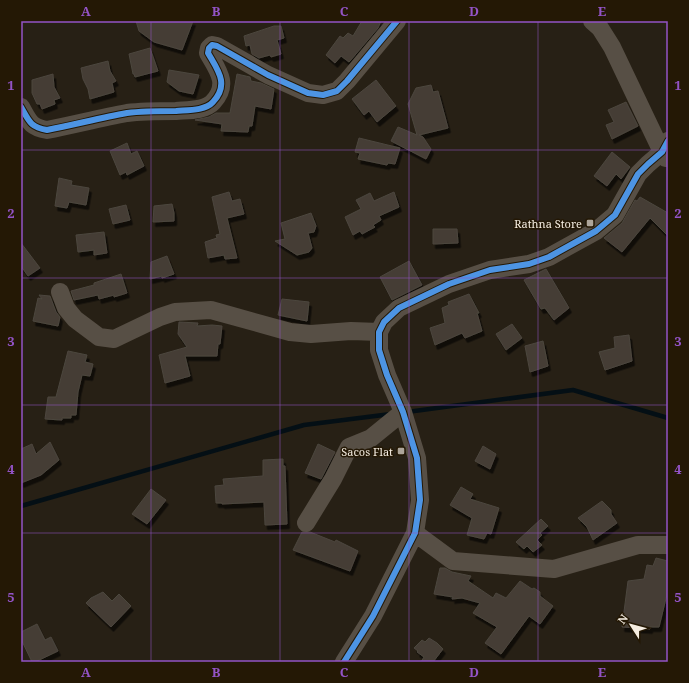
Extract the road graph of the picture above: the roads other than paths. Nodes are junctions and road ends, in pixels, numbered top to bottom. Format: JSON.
{"nodes":[{"id":1,"x":397,"y":21,"type":"edge"},
{"id":2,"x":592,"y":21,"type":"edge"},
{"id":3,"x":24,"y":119,"type":"edge"},
{"id":4,"x":666,"y":151,"type":"edge"},
{"id":5,"x":60,"y":292,"type":"dead end"},
{"id":6,"x":379,"y":332,"type":"junction"},
{"id":7,"x":403,"y":412,"type":"junction"},
{"id":8,"x":306,"y":523,"type":"dead end"},
{"id":9,"x":415,"y":533,"type":"junction"},
{"id":10,"x":668,"y":545,"type":"edge"},
{"id":11,"x":344,"y":662,"type":"edge"}],
"edges":[{"from":1,"to":3,"type":"street"},
{"from":2,"to":4,"type":"street"},
{"from":4,"to":6,"type":"street"},
{"from":5,"to":6,"type":"street"},
{"from":6,"to":7,"type":"street"},
{"from":7,"to":8,"type":"street"},
{"from":7,"to":9,"type":"street"},
{"from":9,"to":10,"type":"street"},
{"from":9,"to":11,"type":"street"}]}
